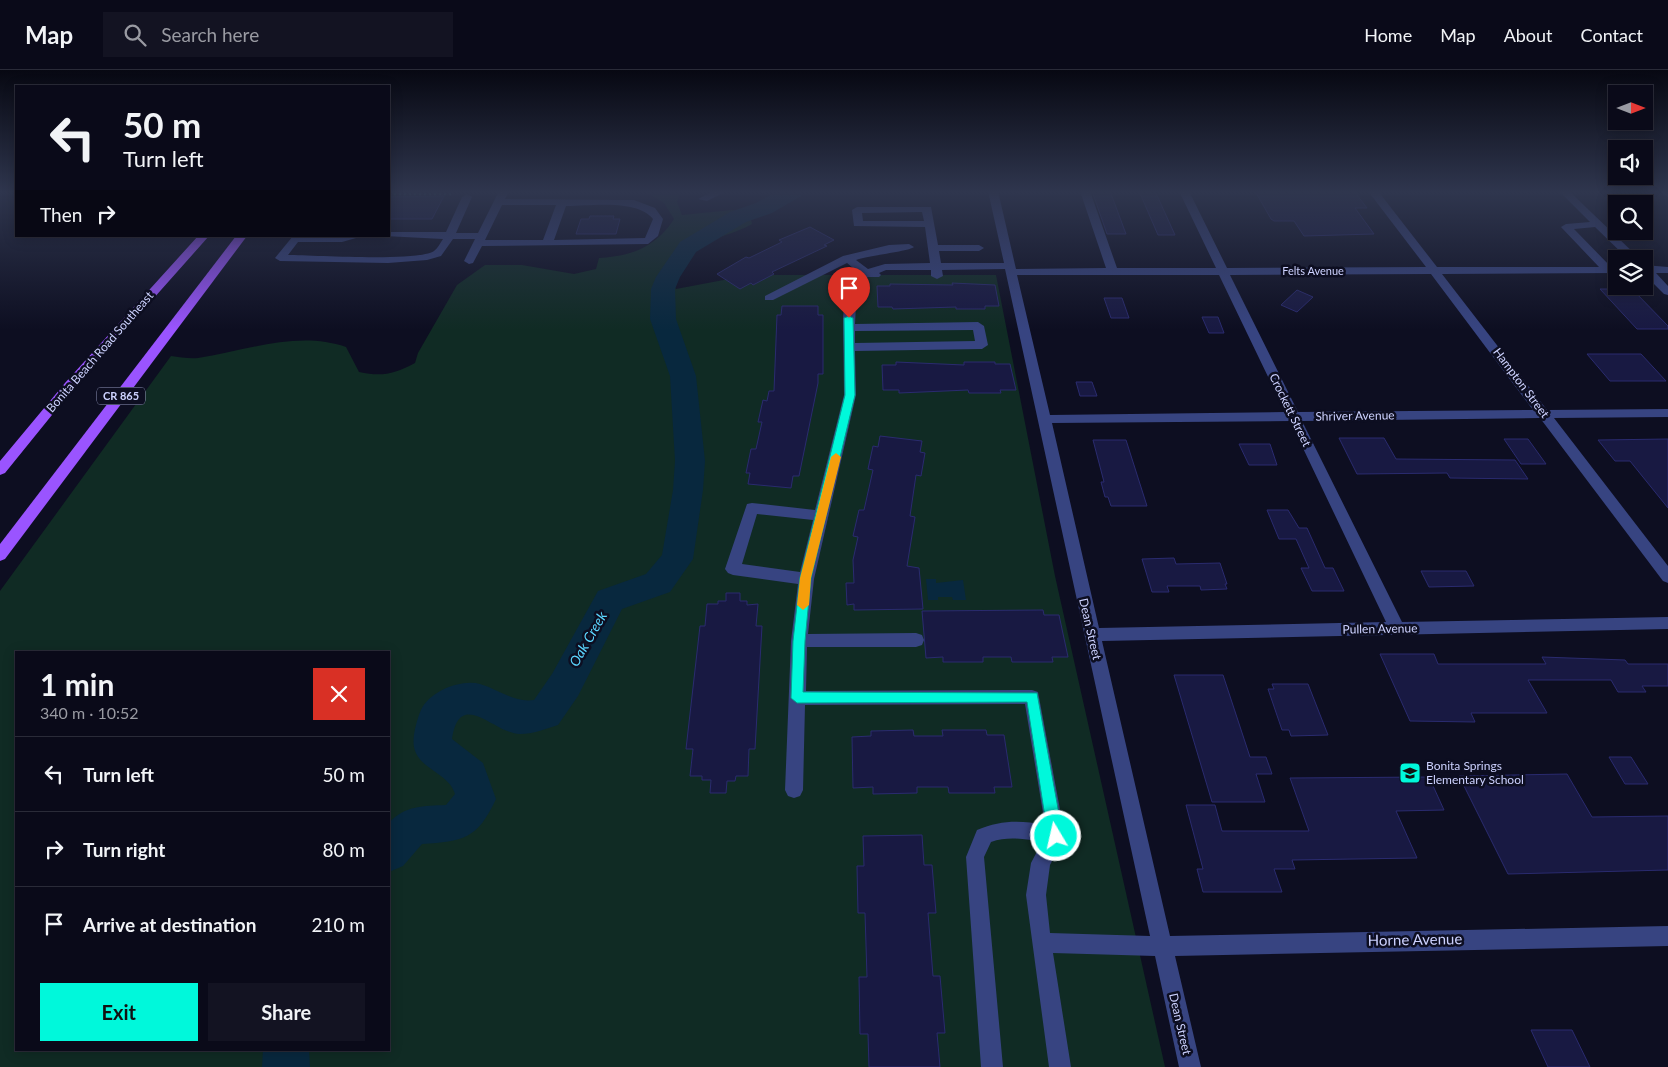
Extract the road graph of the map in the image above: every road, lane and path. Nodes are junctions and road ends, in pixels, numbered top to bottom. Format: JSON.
{"nodes":[{"id":1,"x":203,"y":238,"type":"edge"},
{"id":2,"x":241,"y":238,"type":"edge"},
{"id":3,"x":352,"y":238,"type":"edge"},
{"id":4,"x":447,"y":238,"type":"edge"},
{"id":5,"x":468,"y":238,"type":"edge"},
{"id":6,"x":549,"y":238,"type":"edge"},
{"id":7,"x":651,"y":238,"type":"edge"},
{"id":8,"x":932,"y":238,"type":"edge"},
{"id":9,"x":1003,"y":238,"type":"edge"},
{"id":10,"x":1101,"y":238,"type":"edge"},
{"id":11,"x":1207,"y":238,"type":"edge"},
{"id":12,"x":1410,"y":238,"type":"edge"},
{"id":13,"x":1577,"y":238,"type":"edge"},
{"id":14,"x":1611,"y":238,"type":"edge"},
{"id":15,"x":480,"y":239,"type":"junction"},
{"id":16,"x":547,"y":243,"type":"junction"},
{"id":17,"x":909,"y":247,"type":"dead end"},
{"id":18,"x":933,"y":248,"type":"junction"},
{"id":19,"x":978,"y":248,"type":"dead end"},
{"id":20,"x":1624,"y":250,"type":"edge"},
{"id":21,"x":847,"y":258,"type":"junction"},
{"id":22,"x":469,"y":261,"type":"dead end"},
{"id":23,"x":1608,"y":266,"type":"edge"},
{"id":24,"x":1653,"y":269,"type":"edge"},
{"id":25,"x":1608,"y":270,"type":"edge"},
{"id":26,"x":1668,"y":270,"type":"edge"},
{"id":27,"x":936,"y":271,"type":"junction"},
{"id":28,"x":1010,"y":271,"type":"junction"},
{"id":29,"x":1436,"y":271,"type":"junction"},
{"id":30,"x":1113,"y":272,"type":"junction"},
{"id":31,"x":1224,"y":272,"type":"junction"},
{"id":32,"x":866,"y":273,"type":"junction"},
{"id":33,"x":1653,"y":278,"type":"edge"},
{"id":34,"x":1668,"y":292,"type":"edge"},
{"id":35,"x":769,"y":298,"type":"dead end"},
{"id":36,"x":849,"y":328,"type":"junction"},
{"id":37,"x":849,"y":347,"type":"junction"},
{"id":38,"x":1668,"y":412,"type":"edge"},
{"id":39,"x":1544,"y":414,"type":"junction"},
{"id":40,"x":1294,"y":417,"type":"junction"},
{"id":41,"x":1043,"y":419,"type":"junction"},
{"id":42,"x":0,"y":470,"type":"edge"},
{"id":43,"x":821,"y":516,"type":"junction"},
{"id":44,"x":0,"y":555,"type":"edge"},
{"id":45,"x":1668,"y":577,"type":"edge"},
{"id":46,"x":806,"y":578,"type":"junction"},
{"id":47,"x":1668,"y":623,"type":"edge"},
{"id":48,"x":1396,"y":628,"type":"junction"},
{"id":49,"x":1092,"y":635,"type":"junction"},
{"id":50,"x":916,"y":640,"type":"dead end"},
{"id":51,"x":799,"y":641,"type":"junction"},
{"id":52,"x":797,"y":698,"type":"junction"},
{"id":53,"x":794,"y":790,"type":"dead end"},
{"id":54,"x":1056,"y":836,"type":"junction"},
{"id":55,"x":1668,"y":936,"type":"edge"},
{"id":56,"x":1041,"y":943,"type":"junction"},
{"id":57,"x":1162,"y":946,"type":"junction"},
{"id":58,"x":992,"y":1067,"type":"edge"},
{"id":59,"x":1060,"y":1067,"type":"edge"},
{"id":60,"x":1190,"y":1067,"type":"edge"}],
"edges":[{"from":1,"to":42,"type":"main road","name":"Bonita Beach Road Southeast"},
{"from":2,"to":44,"type":"main road","number":"CR 865"},
{"from":3,"to":4,"type":"street"},
{"from":5,"to":15,"type":"street"},
{"from":6,"to":16,"type":"street"},
{"from":7,"to":16,"type":"street"},
{"from":8,"to":18,"type":"street"},
{"from":9,"to":28,"type":"street","name":"Dean Street"},
{"from":10,"to":30,"type":"street"},
{"from":11,"to":31,"type":"street","name":"Crockett Street"},
{"from":12,"to":29,"type":"street","name":"Hampton Street"},
{"from":13,"to":23,"type":"street"},
{"from":14,"to":20,"type":"street"},
{"from":15,"to":16,"type":"street"},
{"from":15,"to":22,"type":"street"},
{"from":17,"to":21,"type":"street"},
{"from":18,"to":19,"type":"street"},
{"from":18,"to":27,"type":"street"},
{"from":21,"to":32,"type":"street"},
{"from":21,"to":35,"type":"street"},
{"from":24,"to":26,"type":"street"},
{"from":25,"to":29,"type":"street","name":"Felts Avenue"},
{"from":27,"to":28,"type":"street","name":"Felts Avenue"},
{"from":27,"to":32,"type":"street","name":"Felts Avenue"},
{"from":28,"to":30,"type":"street","name":"Felts Avenue"},
{"from":28,"to":41,"type":"street","name":"Dean Street"},
{"from":29,"to":31,"type":"street","name":"Felts Avenue"},
{"from":29,"to":39,"type":"street","name":"Hampton Street"},
{"from":30,"to":31,"type":"street","name":"Felts Avenue"},
{"from":31,"to":40,"type":"street","name":"Crockett Street"},
{"from":32,"to":36,"type":"street"},
{"from":33,"to":34,"type":"street"},
{"from":36,"to":37,"type":"street"},
{"from":36,"to":37,"type":"street"},
{"from":37,"to":43,"type":"street"},
{"from":38,"to":39,"type":"street","name":"Shriver Avenue"},
{"from":39,"to":40,"type":"street","name":"Shriver Avenue"},
{"from":39,"to":45,"type":"street","name":"Hampton Street"},
{"from":40,"to":41,"type":"street","name":"Shriver Avenue"},
{"from":40,"to":48,"type":"street","name":"Crockett Street"},
{"from":41,"to":49,"type":"street","name":"Dean Street"},
{"from":43,"to":46,"type":"street"},
{"from":43,"to":46,"type":"street"},
{"from":46,"to":51,"type":"street"},
{"from":47,"to":48,"type":"street","name":"Pullen Avenue"},
{"from":48,"to":49,"type":"street","name":"Pullen Avenue"},
{"from":49,"to":57,"type":"street","name":"Dean Street"},
{"from":50,"to":51,"type":"street"},
{"from":51,"to":52,"type":"street"},
{"from":52,"to":53,"type":"street"},
{"from":52,"to":54,"type":"street"},
{"from":54,"to":56,"type":"street"},
{"from":54,"to":58,"type":"street"},
{"from":55,"to":57,"type":"street","name":"Horne Avenue"},
{"from":56,"to":57,"type":"street","name":"Horne Avenue"},
{"from":56,"to":59,"type":"street"},
{"from":57,"to":60,"type":"street","name":"Dean Street"}]}
